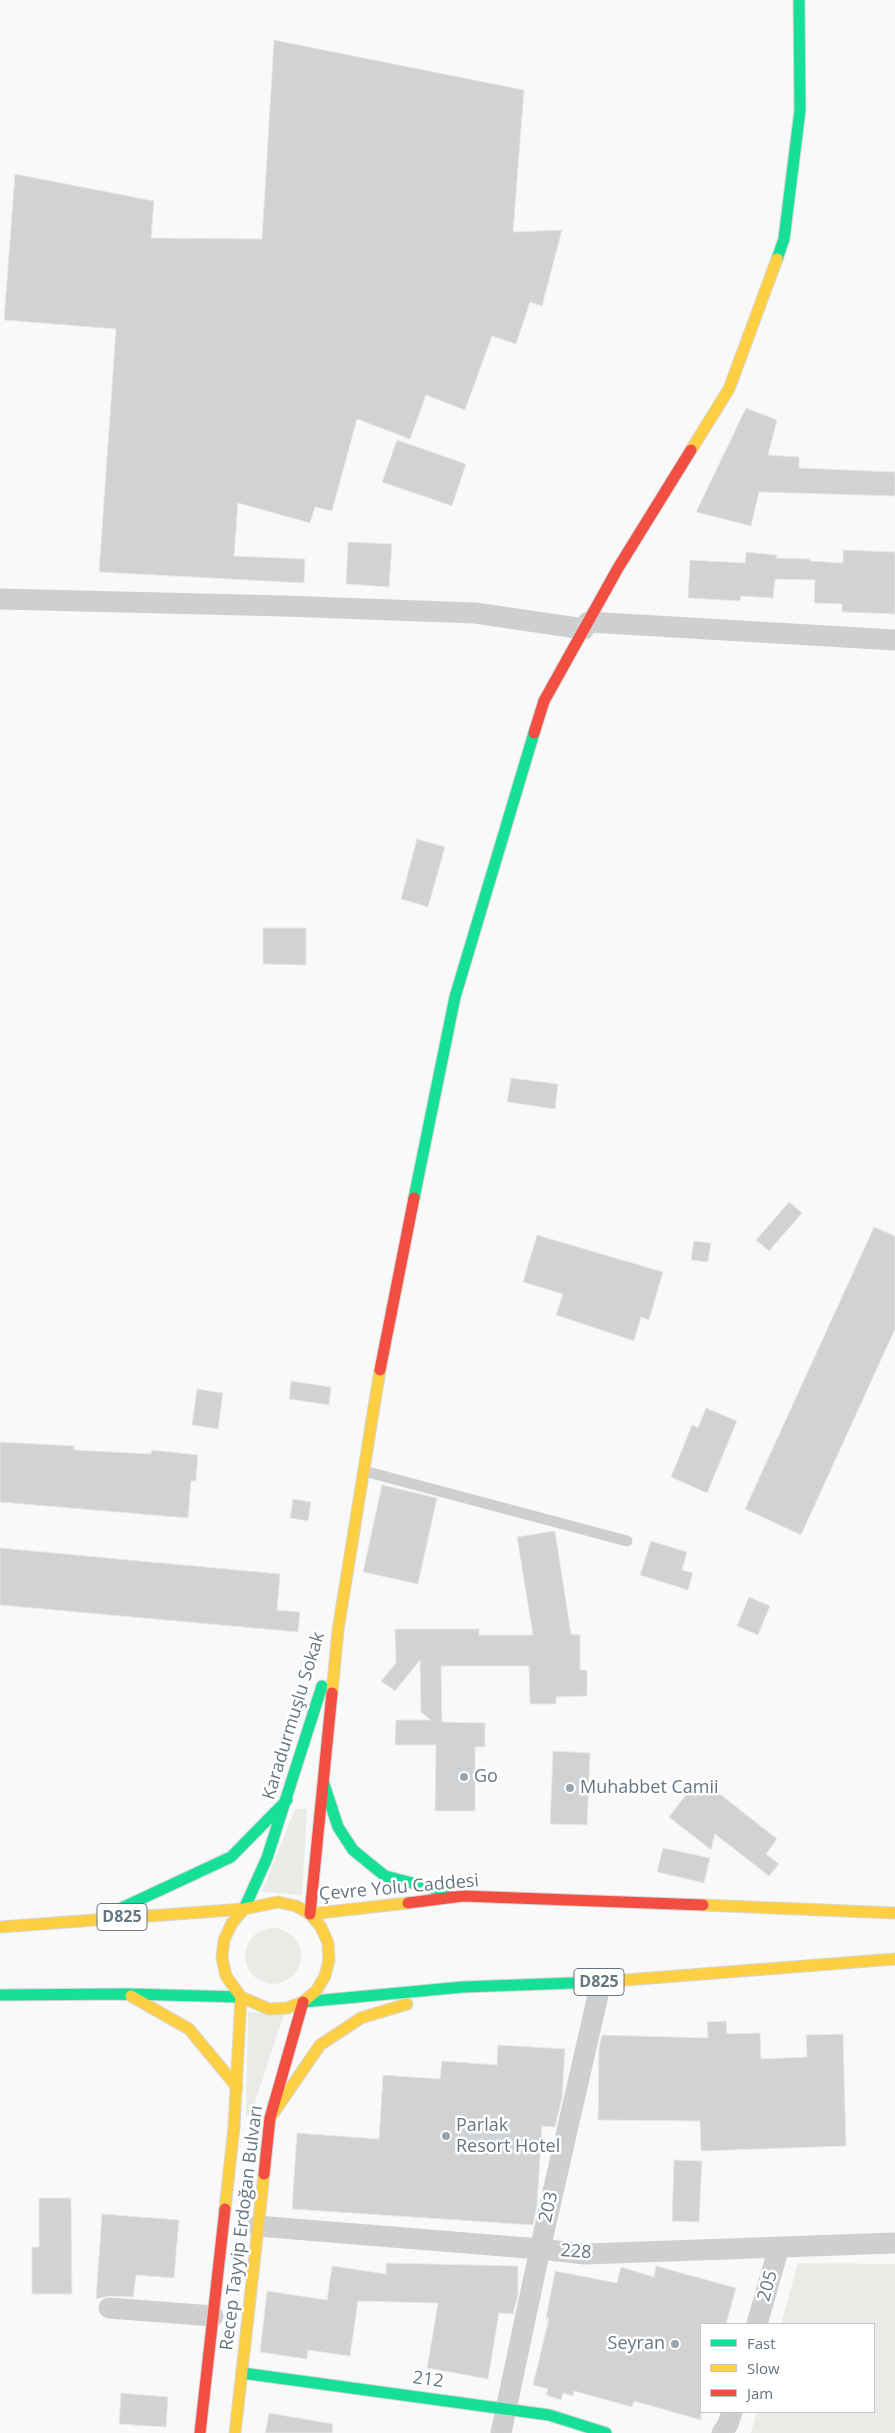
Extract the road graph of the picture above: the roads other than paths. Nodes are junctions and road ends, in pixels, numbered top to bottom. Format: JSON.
{"nodes":[{"id":1,"x":799,"y":0,"type":"edge"},
{"id":2,"x":0,"y":599,"type":"edge"},
{"id":3,"x":586,"y":625,"type":"junction"},
{"id":4,"x":895,"y":640,"type":"edge"},
{"id":5,"x":364,"y":1471,"type":"junction"},
{"id":6,"x":627,"y":1541,"type":"dead end"},
{"id":7,"x":338,"y":1630,"type":"junction"},
{"id":8,"x":324,"y":1784,"type":"junction"},
{"id":9,"x":288,"y":1800,"type":"junction"},
{"id":10,"x":463,"y":1896,"type":"junction"},
{"id":11,"x":244,"y":1909,"type":"junction"},
{"id":12,"x":895,"y":1913,"type":"edge"},
{"id":13,"x":310,"y":1914,"type":"junction"},
{"id":14,"x":98,"y":1919,"type":"junction"},
{"id":15,"x":0,"y":1926,"type":"edge"},
{"id":16,"x":895,"y":1959,"type":"edge"},
{"id":17,"x":601,"y":1982,"type":"junction"},
{"id":18,"x":463,"y":1987,"type":"junction"},
{"id":19,"x":128,"y":1994,"type":"junction"},
{"id":20,"x":0,"y":1995,"type":"edge"},
{"id":21,"x":241,"y":1997,"type":"junction"},
{"id":22,"x":303,"y":2002,"type":"junction"},
{"id":23,"x":237,"y":2087,"type":"junction"},
{"id":24,"x":270,"y":2118,"type":"junction"},
{"id":25,"x":258,"y":2226,"type":"junction"},
{"id":26,"x":895,"y":2243,"type":"edge"},
{"id":27,"x":779,"y":2247,"type":"junction"},
{"id":28,"x":540,"y":2248,"type":"junction"},
{"id":29,"x":109,"y":2308,"type":"dead end"},
{"id":30,"x":213,"y":2316,"type":"junction"},
{"id":31,"x":757,"y":2323,"type":"edge"},
{"id":32,"x":242,"y":2373,"type":"junction"},
{"id":33,"x":508,"y":2409,"type":"junction"},
{"id":34,"x":732,"y":2413,"type":"edge"},
{"id":35,"x":200,"y":2433,"type":"edge"},
{"id":36,"x":234,"y":2433,"type":"edge"},
{"id":37,"x":501,"y":2433,"type":"edge"},
{"id":38,"x":606,"y":2433,"type":"edge"},
{"id":39,"x":722,"y":2433,"type":"edge"}],
"edges":[{"from":1,"to":3,"type":"main road"},
{"from":2,"to":3,"type":"street"},
{"from":3,"to":4,"type":"street"},
{"from":3,"to":5,"type":"main road"},
{"from":5,"to":6,"type":"lane"},
{"from":5,"to":7,"type":"main road"},
{"from":7,"to":8,"type":"main road","name":"Karadurmuşlu Sokak"},
{"from":7,"to":9,"type":"main road","name":"Karadurmuşlu Sokak"},
{"from":8,"to":10,"type":"main road"},
{"from":8,"to":13,"type":"main road","name":"Karadurmuşlu Sokak"},
{"from":9,"to":11,"type":"main road","name":"Karadurmuşlu Sokak"},
{"from":9,"to":14,"type":"main road"},
{"from":10,"to":12,"type":"main road","name":"Çevre Yolu Caddesi"},
{"from":10,"to":13,"type":"main road","name":"Çevre Yolu Caddesi"},
{"from":11,"to":13,"type":"main road","name":"Çevre Yolu Caddesi","number":"D825"},
{"from":11,"to":14,"type":"main road","name":"Çevre Yolu Caddesi","number":"D825"},
{"from":11,"to":21,"type":"main road"},
{"from":13,"to":22,"type":"main road"},
{"from":14,"to":15,"type":"main road","name":"Çevre Yolu Caddesi","number":"D825"},
{"from":16,"to":17,"type":"main road","number":"D825"},
{"from":17,"to":18,"type":"main road","number":"D825"},
{"from":17,"to":28,"type":"street","name":"203"},
{"from":18,"to":22,"type":"main road","number":"D825"},
{"from":18,"to":24,"type":"main road"},
{"from":19,"to":20,"type":"main road"},
{"from":19,"to":21,"type":"main road"},
{"from":19,"to":23,"type":"main road"},
{"from":21,"to":22,"type":"main road"},
{"from":21,"to":23,"type":"main road","name":"Recep Tayyip Erdoğan Bulvarı"},
{"from":22,"to":24,"type":"main road","name":"Recep Tayyip Erdoğan Bulvarı"},
{"from":23,"to":30,"type":"main road","name":"Recep Tayyip Erdoğan Bulvarı"},
{"from":24,"to":25,"type":"main road","name":"Recep Tayyip Erdoğan Bulvarı"},
{"from":25,"to":28,"type":"street","name":"228"},
{"from":25,"to":32,"type":"main road","name":"Recep Tayyip Erdoğan Bulvarı"},
{"from":26,"to":27,"type":"street","name":"228"},
{"from":27,"to":28,"type":"street","name":"228"},
{"from":27,"to":31,"type":"street","name":"205"},
{"from":28,"to":33,"type":"street","name":"203"},
{"from":29,"to":30,"type":"street"},
{"from":30,"to":35,"type":"main road","name":"Recep Tayyip Erdoğan Bulvarı"},
{"from":32,"to":33,"type":"main road","name":"212"},
{"from":32,"to":36,"type":"main road","name":"Recep Tayyip Erdoğan Bulvarı"},
{"from":33,"to":37,"type":"street","name":"203"},
{"from":33,"to":38,"type":"main road","name":"212"},
{"from":34,"to":39,"type":"street"}]}
